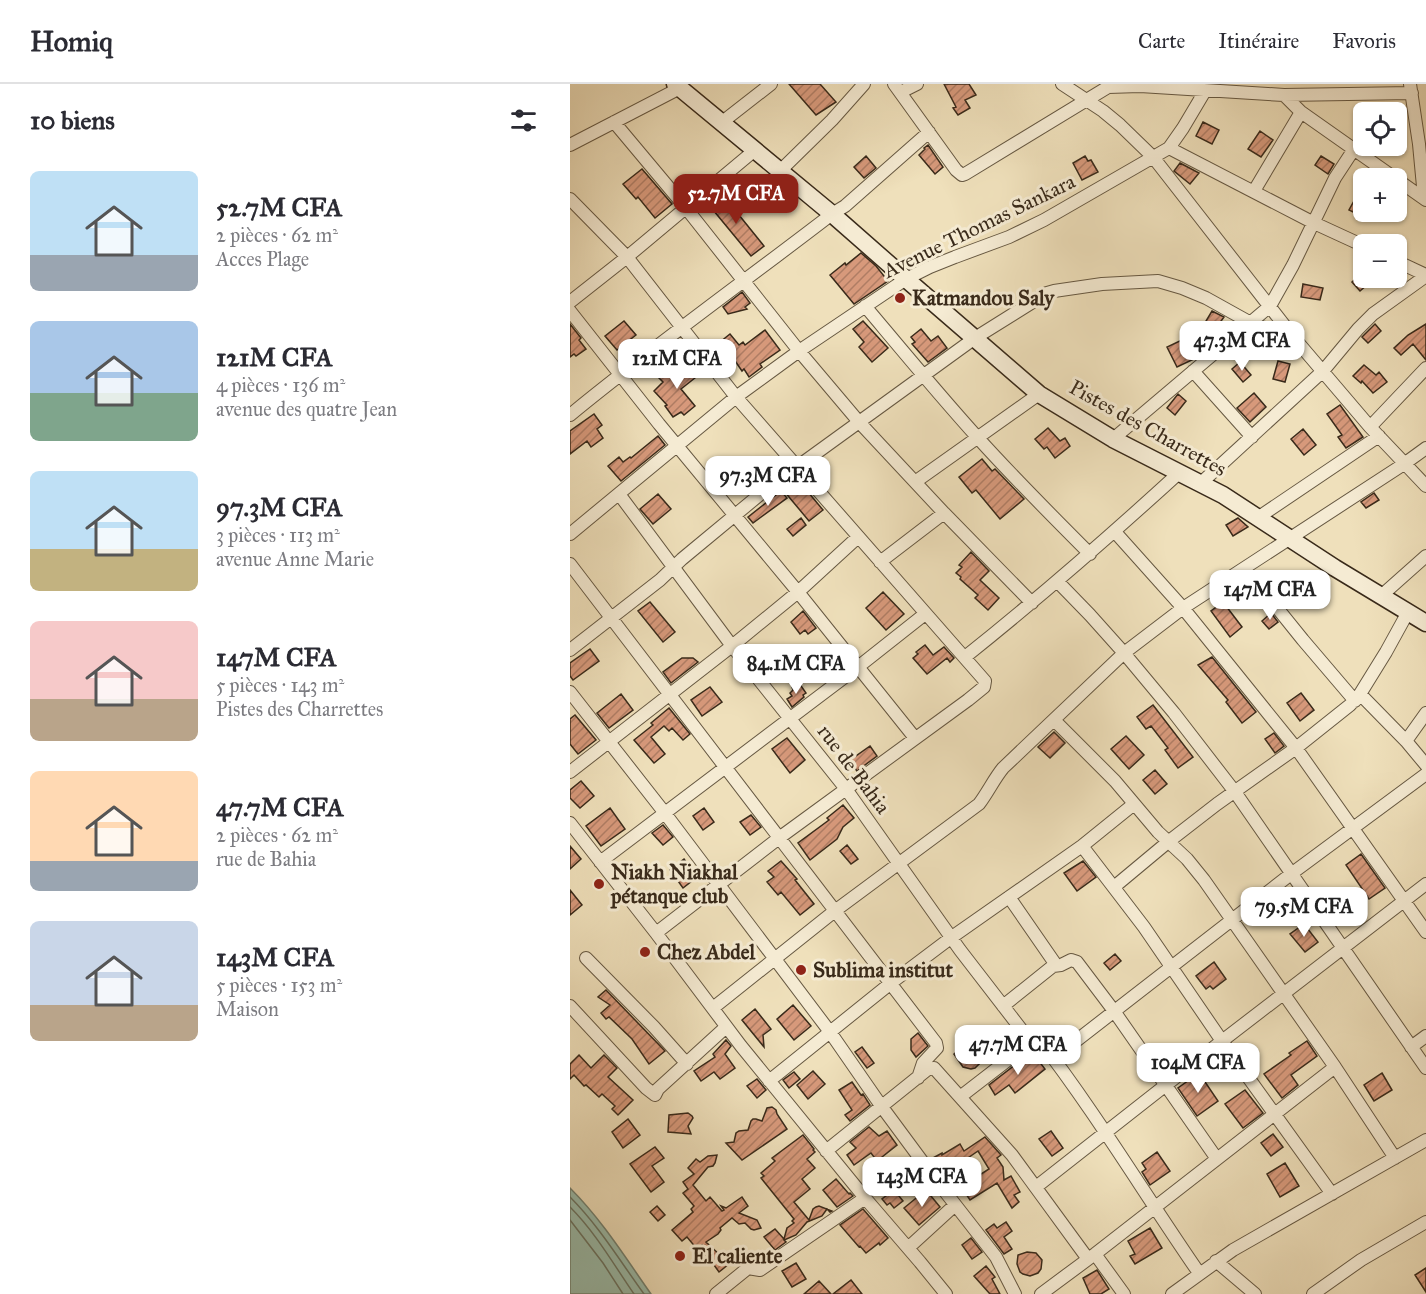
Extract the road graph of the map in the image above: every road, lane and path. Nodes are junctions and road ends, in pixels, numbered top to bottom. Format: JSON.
{"nodes":[{"id":1,"x":771,"y":84,"type":"edge"},
{"id":2,"x":864,"y":84,"type":"edge"},
{"id":3,"x":917,"y":84,"type":"edge"},
{"id":4,"x":1062,"y":84,"type":"edge"},
{"id":5,"x":1140,"y":85,"type":"edge"},
{"id":6,"x":677,"y":86,"type":"edge"},
{"id":7,"x":897,"y":88,"type":"edge"},
{"id":8,"x":1411,"y":88,"type":"edge"},
{"id":9,"x":1205,"y":91,"type":"junction"},
{"id":10,"x":1284,"y":95,"type":"junction"},
{"id":11,"x":1087,"y":99,"type":"junction"},
{"id":12,"x":1301,"y":112,"type":"junction"},
{"id":13,"x":614,"y":122,"type":"junction"},
{"id":14,"x":721,"y":123,"type":"junction"},
{"id":15,"x":929,"y":132,"type":"junction"},
{"id":16,"x":570,"y":145,"type":"edge"},
{"id":17,"x":1169,"y":148,"type":"junction"},
{"id":18,"x":1353,"y":148,"type":"edge"},
{"id":19,"x":755,"y":150,"type":"junction"},
{"id":20,"x":1353,"y":151,"type":"edge"},
{"id":21,"x":1364,"y":156,"type":"edge"},
{"id":22,"x":1153,"y":157,"type":"junction"},
{"id":23,"x":780,"y":171,"type":"junction"},
{"id":24,"x":1254,"y":191,"type":"junction"},
{"id":25,"x":1425,"y":198,"type":"edge"},
{"id":26,"x":571,"y":200,"type":"edge"},
{"id":27,"x":686,"y":208,"type":"junction"},
{"id":28,"x":832,"y":214,"type":"junction"},
{"id":29,"x":1314,"y":223,"type":"junction"},
{"id":30,"x":1353,"y":241,"type":"edge"},
{"id":31,"x":627,"y":257,"type":"junction"},
{"id":32,"x":1407,"y":266,"type":"edge"},
{"id":33,"x":1426,"y":275,"type":"edge"},
{"id":34,"x":906,"y":279,"type":"junction"},
{"id":35,"x":744,"y":282,"type":"junction"},
{"id":36,"x":570,"y":302,"type":"edge"},
{"id":37,"x":865,"y":306,"type":"junction"},
{"id":38,"x":1270,"y":306,"type":"junction"},
{"id":39,"x":570,"y":310,"type":"edge"},
{"id":40,"x":1251,"y":322,"type":"junction"},
{"id":41,"x":681,"y":328,"type":"junction"},
{"id":42,"x":975,"y":338,"type":"junction"},
{"id":43,"x":1295,"y":339,"type":"junction"},
{"id":44,"x":799,"y":351,"type":"junction"},
{"id":45,"x":1426,"y":368,"type":"edge"},
{"id":46,"x":1193,"y":371,"type":"junction"},
{"id":47,"x":1323,"y":371,"type":"junction"},
{"id":48,"x":620,"y":374,"type":"junction"},
{"id":49,"x":924,"y":376,"type":"junction"},
{"id":50,"x":1040,"y":394,"type":"junction"},
{"id":51,"x":736,"y":398,"type":"junction"},
{"id":52,"x":570,"y":415,"type":"edge"},
{"id":53,"x":859,"y":422,"type":"junction"},
{"id":54,"x":1375,"y":432,"type":"junction"},
{"id":55,"x":1252,"y":436,"type":"junction"},
{"id":56,"x":977,"y":437,"type":"junction"},
{"id":57,"x":1113,"y":439,"type":"junction"},
{"id":58,"x":678,"y":446,"type":"junction"},
{"id":59,"x":1426,"y":448,"type":"edge"},
{"id":60,"x":1404,"y":464,"type":"junction"},
{"id":61,"x":797,"y":467,"type":"junction"},
{"id":62,"x":1180,"y":472,"type":"junction"},
{"id":63,"x":915,"y":482,"type":"junction"},
{"id":64,"x":1201,"y":483,"type":"junction"},
{"id":65,"x":1426,"y":486,"type":"edge"},
{"id":66,"x":619,"y":494,"type":"junction"},
{"id":67,"x":944,"y":513,"type":"junction"},
{"id":68,"x":734,"y":516,"type":"junction"},
{"id":69,"x":1258,"y":517,"type":"junction"},
{"id":70,"x":1115,"y":532,"type":"junction"},
{"id":71,"x":570,"y":534,"type":"edge"},
{"id":72,"x":858,"y":537,"type":"junction"},
{"id":73,"x":1291,"y":538,"type":"junction"},
{"id":74,"x":1090,"y":554,"type":"junction"},
{"id":75,"x":1426,"y":556,"type":"edge"},
{"id":76,"x":880,"y":562,"type":"junction"},
{"id":77,"x":570,"y":564,"type":"edge"},
{"id":78,"x":673,"y":568,"type":"junction"},
{"id":79,"x":1245,"y":568,"type":"junction"},
{"id":80,"x":1057,"y":581,"type":"junction"},
{"id":81,"x":798,"y":592,"type":"junction"},
{"id":82,"x":1382,"y":596,"type":"junction"},
{"id":83,"x":1032,"y":603,"type":"junction"},
{"id":84,"x":1183,"y":608,"type":"junction"},
{"id":85,"x":1408,"y":612,"type":"junction"},
{"id":86,"x":925,"y":614,"type":"junction"},
{"id":87,"x":612,"y":618,"type":"junction"},
{"id":88,"x":1426,"y":623,"type":"edge"},
{"id":89,"x":732,"y":646,"type":"junction"},
{"id":90,"x":570,"y":650,"type":"edge"},
{"id":91,"x":1124,"y":653,"type":"junction"},
{"id":92,"x":965,"y":657,"type":"junction"},
{"id":93,"x":858,"y":667,"type":"junction"},
{"id":94,"x":570,"y":692,"type":"edge"},
{"id":95,"x":670,"y":694,"type":"junction"},
{"id":96,"x":1357,"y":697,"type":"junction"},
{"id":97,"x":1426,"y":713,"type":"edge"},
{"id":98,"x":791,"y":718,"type":"junction"},
{"id":99,"x":1054,"y":720,"type":"junction"},
{"id":100,"x":915,"y":738,"type":"junction"},
{"id":101,"x":608,"y":741,"type":"junction"},
{"id":102,"x":1406,"y":741,"type":"junction"},
{"id":103,"x":1296,"y":748,"type":"junction"},
{"id":104,"x":1426,"y":765,"type":"edge"},
{"id":105,"x":725,"y":766,"type":"junction"},
{"id":106,"x":570,"y":772,"type":"edge"},
{"id":107,"x":1426,"y":774,"type":"edge"},
{"id":108,"x":846,"y":789,"type":"junction"},
{"id":109,"x":1235,"y":792,"type":"junction"},
{"id":110,"x":1134,"y":804,"type":"junction"},
{"id":111,"x":664,"y":812,"type":"junction"},
{"id":112,"x":570,"y":823,"type":"edge"},
{"id":113,"x":1354,"y":828,"type":"junction"},
{"id":114,"x":779,"y":838,"type":"junction"},
{"id":115,"x":1168,"y":842,"type":"junction"},
{"id":116,"x":1082,"y":846,"type":"junction"},
{"id":117,"x":600,"y":862,"type":"junction"},
{"id":118,"x":900,"y":863,"type":"junction"},
{"id":119,"x":1291,"y":874,"type":"junction"},
{"id":120,"x":718,"y":884,"type":"junction"},
{"id":121,"x":1426,"y":885,"type":"edge"},
{"id":122,"x":1114,"y":887,"type":"junction"},
{"id":123,"x":1009,"y":897,"type":"junction"},
{"id":124,"x":1404,"y":901,"type":"junction"},
{"id":125,"x":836,"y":910,"type":"junction"},
{"id":126,"x":1232,"y":920,"type":"junction"},
{"id":127,"x":1426,"y":932,"type":"edge"},
{"id":128,"x":656,"y":933,"type":"junction"},
{"id":129,"x":952,"y":938,"type":"junction"},
{"id":130,"x":1343,"y":948,"type":"junction"},
{"id":131,"x":585,"y":958,"type":"dead end"},
{"id":132,"x":774,"y":959,"type":"junction"},
{"id":133,"x":1053,"y":966,"type":"junction"},
{"id":134,"x":1172,"y":966,"type":"junction"},
{"id":135,"x":891,"y":983,"type":"junction"},
{"id":136,"x":1283,"y":994,"type":"junction"},
{"id":137,"x":570,"y":1006,"type":"edge"},
{"id":138,"x":1003,"y":1006,"type":"junction"},
{"id":139,"x":713,"y":1008,"type":"junction"},
{"id":140,"x":1114,"y":1011,"type":"junction"},
{"id":141,"x":726,"y":1027,"type":"junction"},
{"id":142,"x":830,"y":1032,"type":"junction"},
{"id":143,"x":1426,"y":1036,"type":"edge"},
{"id":144,"x":1222,"y":1041,"type":"junction"},
{"id":145,"x":1031,"y":1042,"type":"junction"},
{"id":146,"x":1411,"y":1047,"type":"junction"},
{"id":147,"x":1054,"y":1058,"type":"junction"},
{"id":148,"x":687,"y":1064,"type":"junction"},
{"id":149,"x":1335,"y":1067,"type":"junction"},
{"id":150,"x":1426,"y":1068,"type":"edge"},
{"id":151,"x":918,"y":1078,"type":"junction"},
{"id":152,"x":770,"y":1081,"type":"junction"},
{"id":153,"x":1165,"y":1085,"type":"junction"},
{"id":154,"x":960,"y":1097,"type":"junction"},
{"id":155,"x":882,"y":1107,"type":"junction"},
{"id":156,"x":1275,"y":1114,"type":"junction"},
{"id":157,"x":1106,"y":1132,"type":"junction"},
{"id":158,"x":1426,"y":1140,"type":"edge"},
{"id":159,"x":826,"y":1151,"type":"junction"},
{"id":160,"x":1395,"y":1158,"type":"junction"},
{"id":161,"x":1217,"y":1159,"type":"junction"},
{"id":162,"x":1036,"y":1187,"type":"junction"},
{"id":163,"x":1332,"y":1194,"type":"junction"},
{"id":164,"x":865,"y":1198,"type":"junction"},
{"id":165,"x":955,"y":1206,"type":"junction"},
{"id":166,"x":1155,"y":1207,"type":"junction"},
{"id":167,"x":1426,"y":1222,"type":"edge"},
{"id":168,"x":908,"y":1248,"type":"junction"},
{"id":169,"x":1092,"y":1256,"type":"junction"},
{"id":170,"x":1216,"y":1261,"type":"junction"},
{"id":171,"x":1199,"y":1273,"type":"junction"},
{"id":172,"x":1056,"y":1290,"type":"edge"},
{"id":173,"x":716,"y":1294,"type":"edge"},
{"id":174,"x":946,"y":1294,"type":"edge"},
{"id":175,"x":1016,"y":1294,"type":"edge"},
{"id":176,"x":1041,"y":1294,"type":"edge"},
{"id":177,"x":1124,"y":1294,"type":"edge"},
{"id":178,"x":1172,"y":1294,"type":"edge"},
{"id":179,"x":1255,"y":1294,"type":"edge"},
{"id":180,"x":1313,"y":1294,"type":"edge"}],
"edges":[{"from":1,"to":14,"type":"street"},
{"from":2,"to":23,"type":"street"},
{"from":3,"to":7,"type":"street"},
{"from":4,"to":11,"type":"street"},
{"from":5,"to":9,"type":"street"},
{"from":5,"to":11,"type":"street"},
{"from":6,"to":13,"type":"street"},
{"from":6,"to":14,"type":"main road","name":"Pistes des Charrettes"},
{"from":7,"to":15,"type":"street"},
{"from":8,"to":10,"type":"street"},
{"from":8,"to":25,"type":"street"},
{"from":9,"to":10,"type":"street"},
{"from":9,"to":17,"type":"street"},
{"from":10,"to":12,"type":"street"},
{"from":11,"to":15,"type":"street"},
{"from":11,"to":22,"type":"street"},
{"from":12,"to":18,"type":"street"},
{"from":12,"to":24,"type":"street"},
{"from":13,"to":16,"type":"street"},
{"from":13,"to":27,"type":"street"},
{"from":14,"to":19,"type":"main road","name":"Pistes des Charrettes"},
{"from":15,"to":28,"type":"street"},
{"from":17,"to":22,"type":"street","name":"Avenue Thomas Sankara"},
{"from":17,"to":24,"type":"street"},
{"from":19,"to":23,"type":"main road","name":"Pistes des Charrettes"},
{"from":19,"to":27,"type":"street"},
{"from":20,"to":29,"type":"street"},
{"from":21,"to":25,"type":"street"},
{"from":22,"to":34,"type":"street","name":"Avenue Thomas Sankara"},
{"from":22,"to":38,"type":"street"},
{"from":23,"to":28,"type":"main road","name":"Pistes des Charrettes"},
{"from":24,"to":29,"type":"street"},
{"from":26,"to":31,"type":"street"},
{"from":27,"to":31,"type":"street"},
{"from":27,"to":35,"type":"street"},
{"from":28,"to":34,"type":"main road","name":"Pistes des Charrettes"},
{"from":28,"to":35,"type":"street"},
{"from":29,"to":30,"type":"street"},
{"from":29,"to":38,"type":"street"},
{"from":31,"to":36,"type":"street"},
{"from":31,"to":41,"type":"street"},
{"from":32,"to":33,"type":"street"},
{"from":33,"to":47,"type":"street"},
{"from":34,"to":37,"type":"street","name":"Avenue Thomas Sankara"},
{"from":34,"to":42,"type":"main road","name":"Pistes des Charrettes"},
{"from":35,"to":41,"type":"street"},
{"from":35,"to":44,"type":"street"},
{"from":37,"to":44,"type":"street","name":"Avenue Thomas Sankara"},
{"from":37,"to":49,"type":"street"},
{"from":38,"to":40,"type":"street"},
{"from":38,"to":43,"type":"street"},
{"from":39,"to":48,"type":"street"},
{"from":40,"to":42,"type":"street"},
{"from":40,"to":43,"type":"street"},
{"from":40,"to":46,"type":"street"},
{"from":41,"to":48,"type":"street"},
{"from":41,"to":51,"type":"street"},
{"from":42,"to":49,"type":"street"},
{"from":42,"to":50,"type":"main road","name":"Pistes des Charrettes"},
{"from":43,"to":47,"type":"street"},
{"from":44,"to":51,"type":"street","name":"Avenue Thomas Sankara"},
{"from":44,"to":53,"type":"street"},
{"from":45,"to":54,"type":"street"},
{"from":46,"to":55,"type":"street"},
{"from":46,"to":57,"type":"street"},
{"from":47,"to":54,"type":"street"},
{"from":47,"to":55,"type":"street"},
{"from":48,"to":52,"type":"street"},
{"from":48,"to":58,"type":"street"},
{"from":49,"to":53,"type":"street"},
{"from":49,"to":56,"type":"street"},
{"from":50,"to":56,"type":"street"},
{"from":50,"to":57,"type":"main road","name":"Pistes des Charrettes"},
{"from":51,"to":58,"type":"street","name":"Avenue Thomas Sankara"},
{"from":51,"to":61,"type":"street"},
{"from":53,"to":61,"type":"street"},
{"from":53,"to":63,"type":"street"},
{"from":54,"to":60,"type":"street"},
{"from":54,"to":69,"type":"street"},
{"from":55,"to":64,"type":"street"},
{"from":56,"to":63,"type":"street"},
{"from":56,"to":74,"type":"street"},
{"from":57,"to":62,"type":"main road","name":"Pistes des Charrettes"},
{"from":58,"to":66,"type":"street","name":"Avenue Thomas Sankara"},
{"from":58,"to":68,"type":"street"},
{"from":59,"to":60,"type":"street"},
{"from":60,"to":65,"type":"street"},
{"from":60,"to":73,"type":"street"},
{"from":61,"to":68,"type":"street"},
{"from":61,"to":72,"type":"street"},
{"from":62,"to":64,"type":"main road","name":"Pistes des Charrettes"},
{"from":62,"to":70,"type":"street"},
{"from":63,"to":67,"type":"street"},
{"from":64,"to":69,"type":"main road","name":"Pistes des Charrettes"},
{"from":66,"to":71,"type":"street","name":"Avenue Thomas Sankara"},
{"from":66,"to":78,"type":"street","name":"rue de Bahia"},
{"from":67,"to":76,"type":"street"},
{"from":67,"to":83,"type":"street"},
{"from":68,"to":78,"type":"street"},
{"from":68,"to":81,"type":"street"},
{"from":69,"to":73,"type":"main road","name":"Pistes des Charrettes"},
{"from":70,"to":74,"type":"street"},
{"from":70,"to":84,"type":"street"},
{"from":72,"to":76,"type":"street"},
{"from":72,"to":81,"type":"street"},
{"from":73,"to":79,"type":"street"},
{"from":73,"to":82,"type":"main road","name":"Pistes des Charrettes"},
{"from":74,"to":80,"type":"street"},
{"from":75,"to":82,"type":"street"},
{"from":76,"to":86,"type":"street"},
{"from":77,"to":87,"type":"street"},
{"from":78,"to":87,"type":"street"},
{"from":78,"to":89,"type":"street","name":"rue de Bahia"},
{"from":79,"to":84,"type":"street"},
{"from":79,"to":96,"type":"street"},
{"from":80,"to":83,"type":"street"},
{"from":80,"to":91,"type":"street"},
{"from":81,"to":89,"type":"street"},
{"from":81,"to":93,"type":"street"},
{"from":82,"to":85,"type":"main road","name":"Pistes des Charrettes"},
{"from":83,"to":92,"type":"street"},
{"from":84,"to":91,"type":"street"},
{"from":84,"to":103,"type":"street"},
{"from":85,"to":88,"type":"main road","name":"Pistes des Charrettes"},
{"from":85,"to":96,"type":"street"},
{"from":86,"to":92,"type":"street"},
{"from":86,"to":93,"type":"street"},
{"from":87,"to":90,"type":"street"},
{"from":87,"to":95,"type":"street"},
{"from":89,"to":95,"type":"street"},
{"from":89,"to":98,"type":"street","name":"rue de Bahia"},
{"from":91,"to":99,"type":"street"},
{"from":91,"to":109,"type":"street"},
{"from":92,"to":100,"type":"street"},
{"from":93,"to":98,"type":"street"},
{"from":93,"to":100,"type":"street"},
{"from":94,"to":101,"type":"street"},
{"from":95,"to":101,"type":"street"},
{"from":95,"to":105,"type":"street"},
{"from":96,"to":102,"type":"street"},
{"from":96,"to":103,"type":"street"},
{"from":97,"to":102,"type":"street"},
{"from":98,"to":105,"type":"street"},
{"from":98,"to":108,"type":"street","name":"rue de Bahia"},
{"from":99,"to":110,"type":"street"},
{"from":99,"to":118,"type":"street"},
{"from":100,"to":108,"type":"street"},
{"from":101,"to":106,"type":"street"},
{"from":101,"to":111,"type":"street"},
{"from":102,"to":104,"type":"street"},
{"from":103,"to":109,"type":"street"},
{"from":103,"to":113,"type":"street"},
{"from":105,"to":111,"type":"street"},
{"from":105,"to":114,"type":"street"},
{"from":107,"to":113,"type":"street"},
{"from":108,"to":114,"type":"street"},
{"from":108,"to":118,"type":"street","name":"rue de Bahia"},
{"from":109,"to":115,"type":"street"},
{"from":109,"to":119,"type":"street"},
{"from":110,"to":115,"type":"street"},
{"from":110,"to":116,"type":"street"},
{"from":111,"to":117,"type":"street"},
{"from":111,"to":120,"type":"street"},
{"from":112,"to":117,"type":"street"},
{"from":113,"to":119,"type":"street"},
{"from":113,"to":124,"type":"street"},
{"from":114,"to":120,"type":"street"},
{"from":114,"to":125,"type":"street"},
{"from":115,"to":122,"type":"street"},
{"from":115,"to":126,"type":"street"},
{"from":116,"to":122,"type":"street"},
{"from":116,"to":123,"type":"street"},
{"from":117,"to":128,"type":"street"},
{"from":118,"to":125,"type":"street"},
{"from":118,"to":129,"type":"street","name":"rue de Bahia"},
{"from":119,"to":126,"type":"street"},
{"from":119,"to":130,"type":"street"},
{"from":120,"to":128,"type":"street"},
{"from":120,"to":132,"type":"street"},
{"from":121,"to":124,"type":"street"},
{"from":122,"to":134,"type":"street"},
{"from":123,"to":129,"type":"street"},
{"from":123,"to":133,"type":"street"},
{"from":124,"to":127,"type":"street"},
{"from":124,"to":130,"type":"street"},
{"from":125,"to":132,"type":"street"},
{"from":125,"to":135,"type":"street"},
{"from":126,"to":134,"type":"street"},
{"from":126,"to":136,"type":"street"},
{"from":128,"to":139,"type":"street"},
{"from":129,"to":135,"type":"street"},
{"from":129,"to":138,"type":"street","name":"rue de Bahia"},
{"from":130,"to":136,"type":"street"},
{"from":130,"to":146,"type":"street"},
{"from":131,"to":148,"type":"street"},
{"from":132,"to":139,"type":"street"},
{"from":132,"to":142,"type":"street"},
{"from":133,"to":138,"type":"street"},
{"from":133,"to":140,"type":"street"},
{"from":134,"to":140,"type":"street"},
{"from":134,"to":144,"type":"street"},
{"from":135,"to":142,"type":"street"},
{"from":135,"to":151,"type":"street"},
{"from":136,"to":144,"type":"street"},
{"from":136,"to":149,"type":"street"},
{"from":137,"to":148,"type":"street"},
{"from":138,"to":145,"type":"street","name":"rue de Bahia"},
{"from":139,"to":141,"type":"street"},
{"from":140,"to":147,"type":"street"},
{"from":140,"to":153,"type":"street"},
{"from":141,"to":148,"type":"street"},
{"from":141,"to":152,"type":"street"},
{"from":142,"to":152,"type":"street"},
{"from":142,"to":155,"type":"street"},
{"from":143,"to":146,"type":"street"},
{"from":144,"to":153,"type":"street"},
{"from":144,"to":156,"type":"street"},
{"from":145,"to":147,"type":"street","name":"rue de Bahia"},
{"from":145,"to":154,"type":"street"},
{"from":146,"to":150,"type":"street"},
{"from":147,"to":157,"type":"street"},
{"from":149,"to":156,"type":"street"},
{"from":149,"to":160,"type":"street"},
{"from":151,"to":154,"type":"street"},
{"from":151,"to":155,"type":"street"},
{"from":152,"to":159,"type":"street"},
{"from":153,"to":157,"type":"street"},
{"from":153,"to":161,"type":"street"},
{"from":154,"to":162,"type":"street"},
{"from":155,"to":159,"type":"street"},
{"from":155,"to":165,"type":"street"},
{"from":156,"to":161,"type":"street"},
{"from":156,"to":163,"type":"street"},
{"from":157,"to":162,"type":"street"},
{"from":157,"to":166,"type":"street"},
{"from":158,"to":160,"type":"street"},
{"from":159,"to":164,"type":"street"},
{"from":160,"to":163,"type":"street"},
{"from":161,"to":166,"type":"street"},
{"from":162,"to":169,"type":"street"},
{"from":163,"to":170,"type":"street"},
{"from":164,"to":168,"type":"street"},
{"from":164,"to":173,"type":"street"},
{"from":165,"to":168,"type":"street"},
{"from":165,"to":175,"type":"street"},
{"from":166,"to":169,"type":"street"},
{"from":166,"to":171,"type":"street"},
{"from":167,"to":180,"type":"street"},
{"from":168,"to":174,"type":"street"},
{"from":169,"to":172,"type":"street"},
{"from":169,"to":177,"type":"street"},
{"from":170,"to":171,"type":"street"},
{"from":170,"to":179,"type":"street"},
{"from":171,"to":178,"type":"street"},
{"from":172,"to":176,"type":"street"}]}
